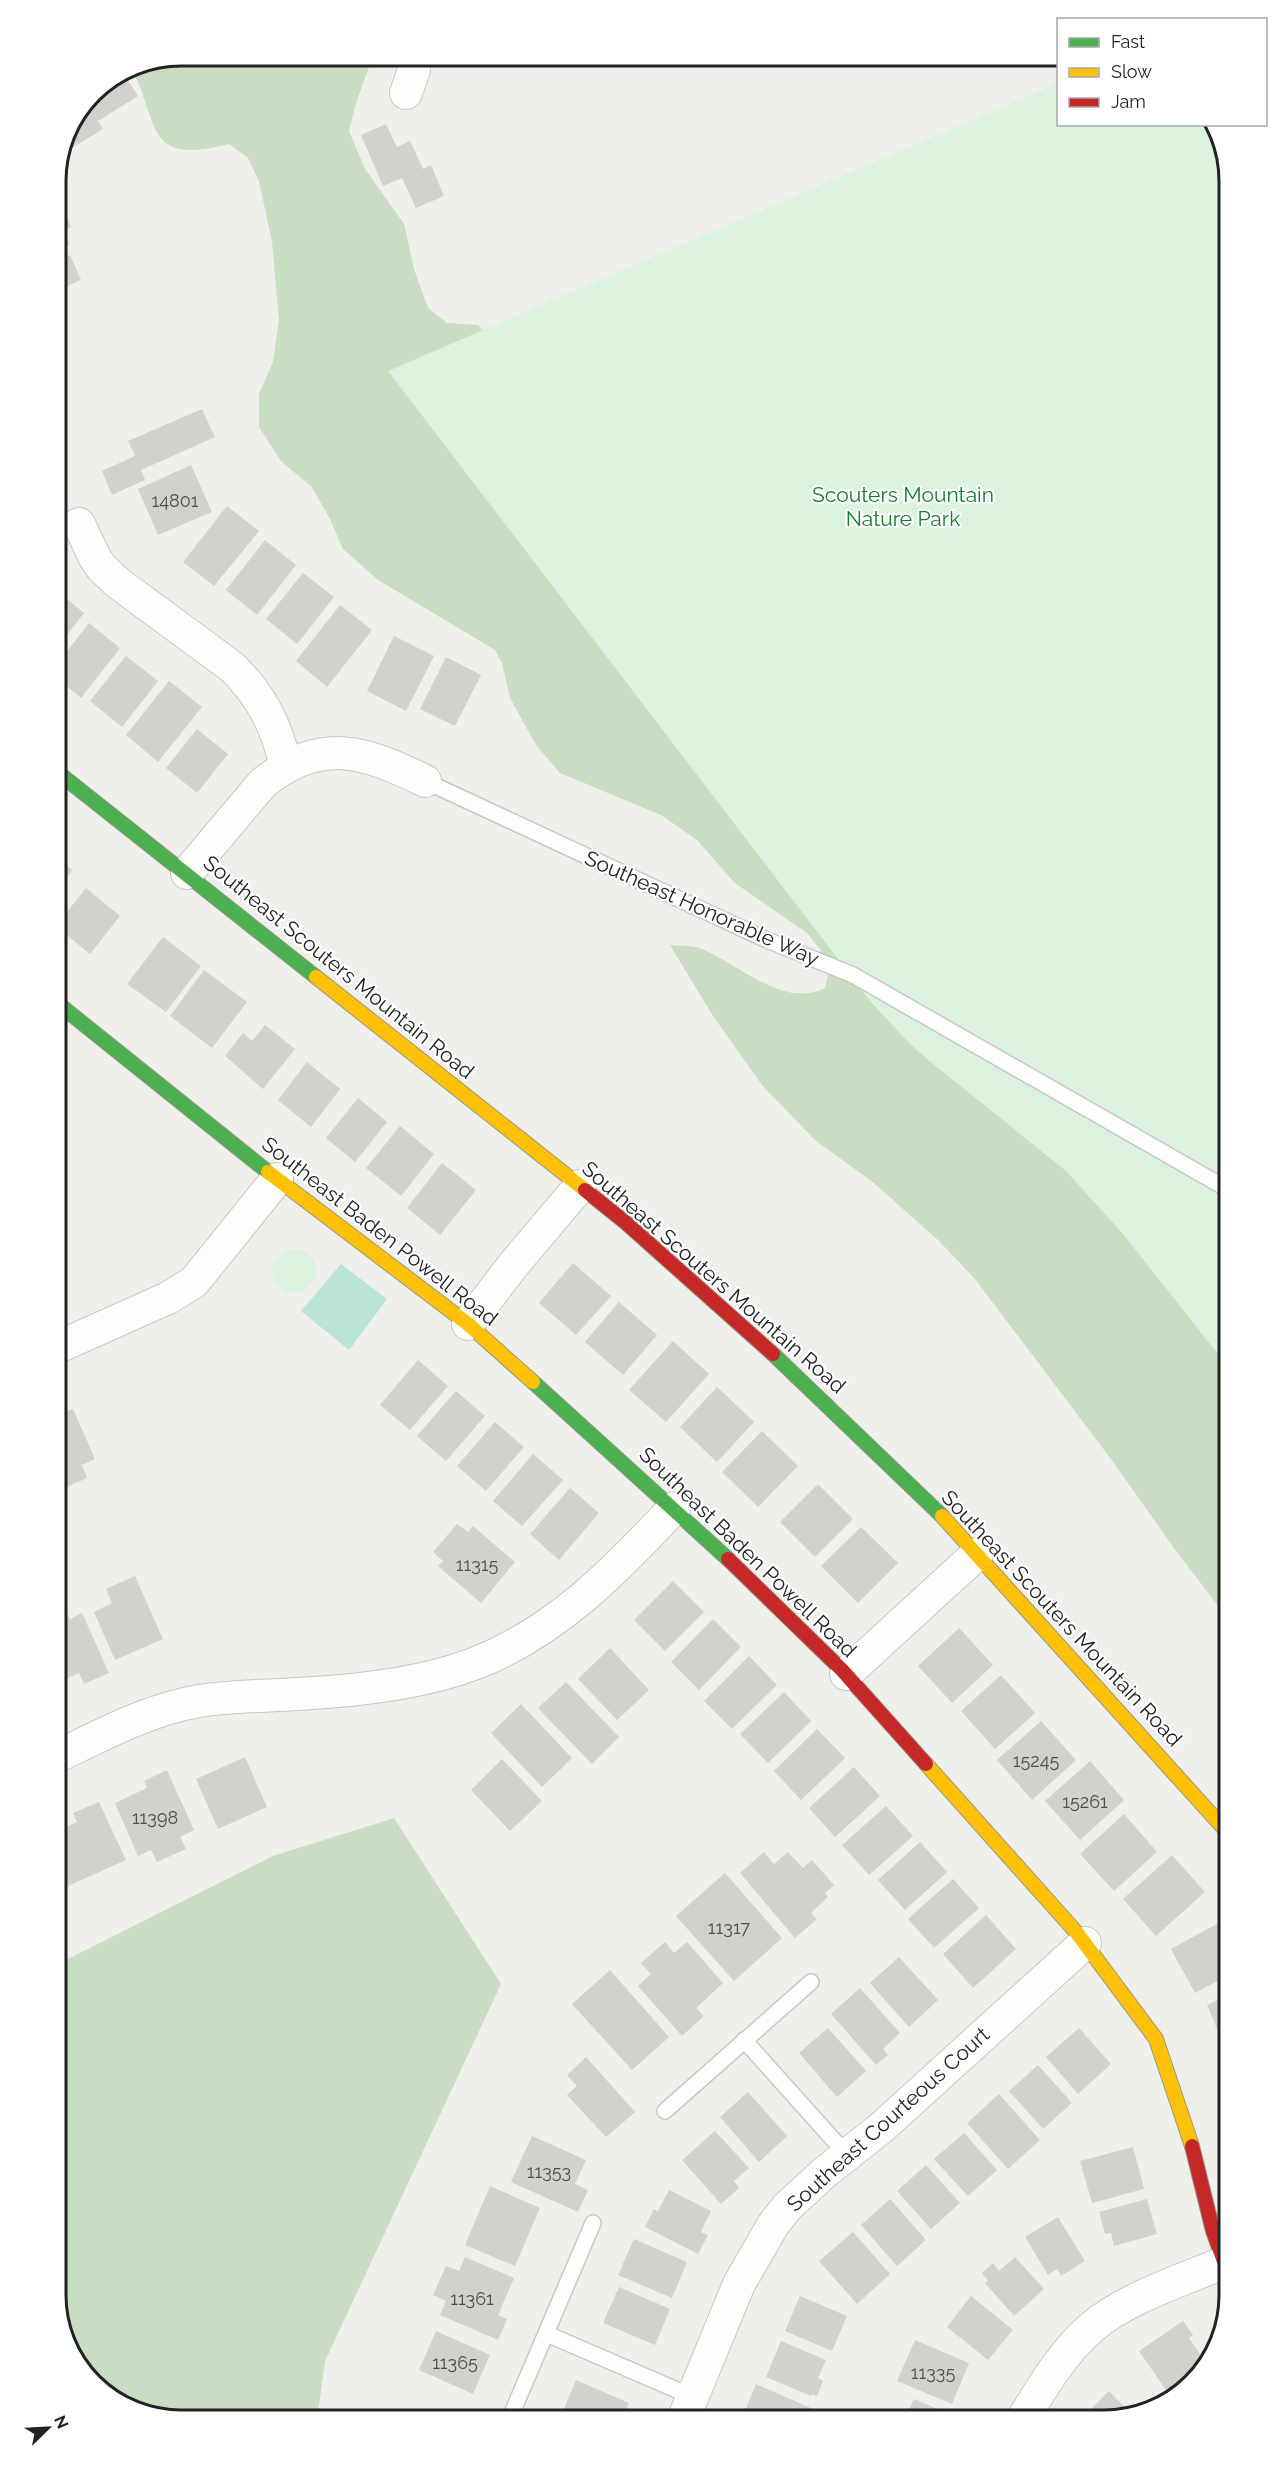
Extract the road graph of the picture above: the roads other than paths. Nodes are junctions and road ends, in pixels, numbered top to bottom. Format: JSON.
{"nodes":[{"id":1,"x":413,"y":66,"type":"edge"},
{"id":2,"x":406,"y":93,"type":"dead end"},
{"id":3,"x":79,"y":524,"type":"dead end"},
{"id":4,"x":286,"y":767,"type":"junction"},
{"id":5,"x":66,"y":779,"type":"edge"},
{"id":6,"x":425,"y":781,"type":"joint"},
{"id":7,"x":187,"y":873,"type":"junction"},
{"id":8,"x":66,"y":1010,"type":"edge"},
{"id":9,"x":276,"y":1179,"type":"junction"},
{"id":10,"x":1219,"y":1184,"type":"edge"},
{"id":11,"x":580,"y":1186,"type":"junction"},
{"id":12,"x":468,"y":1324,"type":"junction"},
{"id":13,"x":66,"y":1344,"type":"edge"},
{"id":14,"x":674,"y":1508,"type":"junction"},
{"id":15,"x":977,"y":1554,"type":"junction"},
{"id":16,"x":846,"y":1674,"type":"junction"},
{"id":17,"x":66,"y":1752,"type":"edge"},
{"id":18,"x":1219,"y":1821,"type":"edge"},
{"id":19,"x":1085,"y":1943,"type":"junction"},
{"id":20,"x":811,"y":1982,"type":"dead end"},
{"id":21,"x":744,"y":2040,"type":"junction"},
{"id":22,"x":665,"y":2111,"type":"dead end"},
{"id":23,"x":848,"y":2155,"type":"junction"},
{"id":24,"x":593,"y":2223,"type":"dead end"},
{"id":25,"x":1219,"y":2243,"type":"edge"},
{"id":26,"x":1219,"y":2271,"type":"edge"},
{"id":27,"x":548,"y":2334,"type":"junction"},
{"id":28,"x":688,"y":2409,"type":"edge"},
{"id":29,"x":513,"y":2410,"type":"edge"},
{"id":30,"x":1029,"y":2410,"type":"edge"}],
"edges":[{"from":1,"to":2,"type":"street"},
{"from":3,"to":4,"type":"street"},
{"from":4,"to":6,"type":"street","name":"Southeast Honorable Way"},
{"from":4,"to":7,"type":"street","name":"Southeast Honorable Way"},
{"from":5,"to":7,"type":"street","name":"Southeast Scouters Mountain Road"},
{"from":6,"to":10,"type":"lane","name":"Southeast Honorable Way"},
{"from":7,"to":11,"type":"street","name":"Southeast Scouters Mountain Road"},
{"from":8,"to":9,"type":"street","name":"Southeast Baden Powell Road"},
{"from":9,"to":12,"type":"street","name":"Southeast Baden Powell Road"},
{"from":9,"to":13,"type":"street"},
{"from":11,"to":12,"type":"street"},
{"from":11,"to":15,"type":"street","name":"Southeast Scouters Mountain Road"},
{"from":12,"to":14,"type":"street","name":"Southeast Baden Powell Road"},
{"from":14,"to":16,"type":"street","name":"Southeast Baden Powell Road"},
{"from":14,"to":17,"type":"street"},
{"from":15,"to":16,"type":"street"},
{"from":15,"to":18,"type":"street","name":"Southeast Scouters Mountain Road"},
{"from":16,"to":19,"type":"street","name":"Southeast Baden Powell Road"},
{"from":19,"to":23,"type":"street","name":"Southeast Courteous Court"},
{"from":19,"to":25,"type":"street","name":"Southeast Baden Powell Road"},
{"from":20,"to":21,"type":"lane"},
{"from":21,"to":22,"type":"lane"},
{"from":21,"to":23,"type":"lane"},
{"from":23,"to":28,"type":"street","name":"Southeast Courteous Court"},
{"from":24,"to":27,"type":"lane"},
{"from":26,"to":30,"type":"street"},
{"from":27,"to":28,"type":"lane"},
{"from":27,"to":29,"type":"lane"}]}
